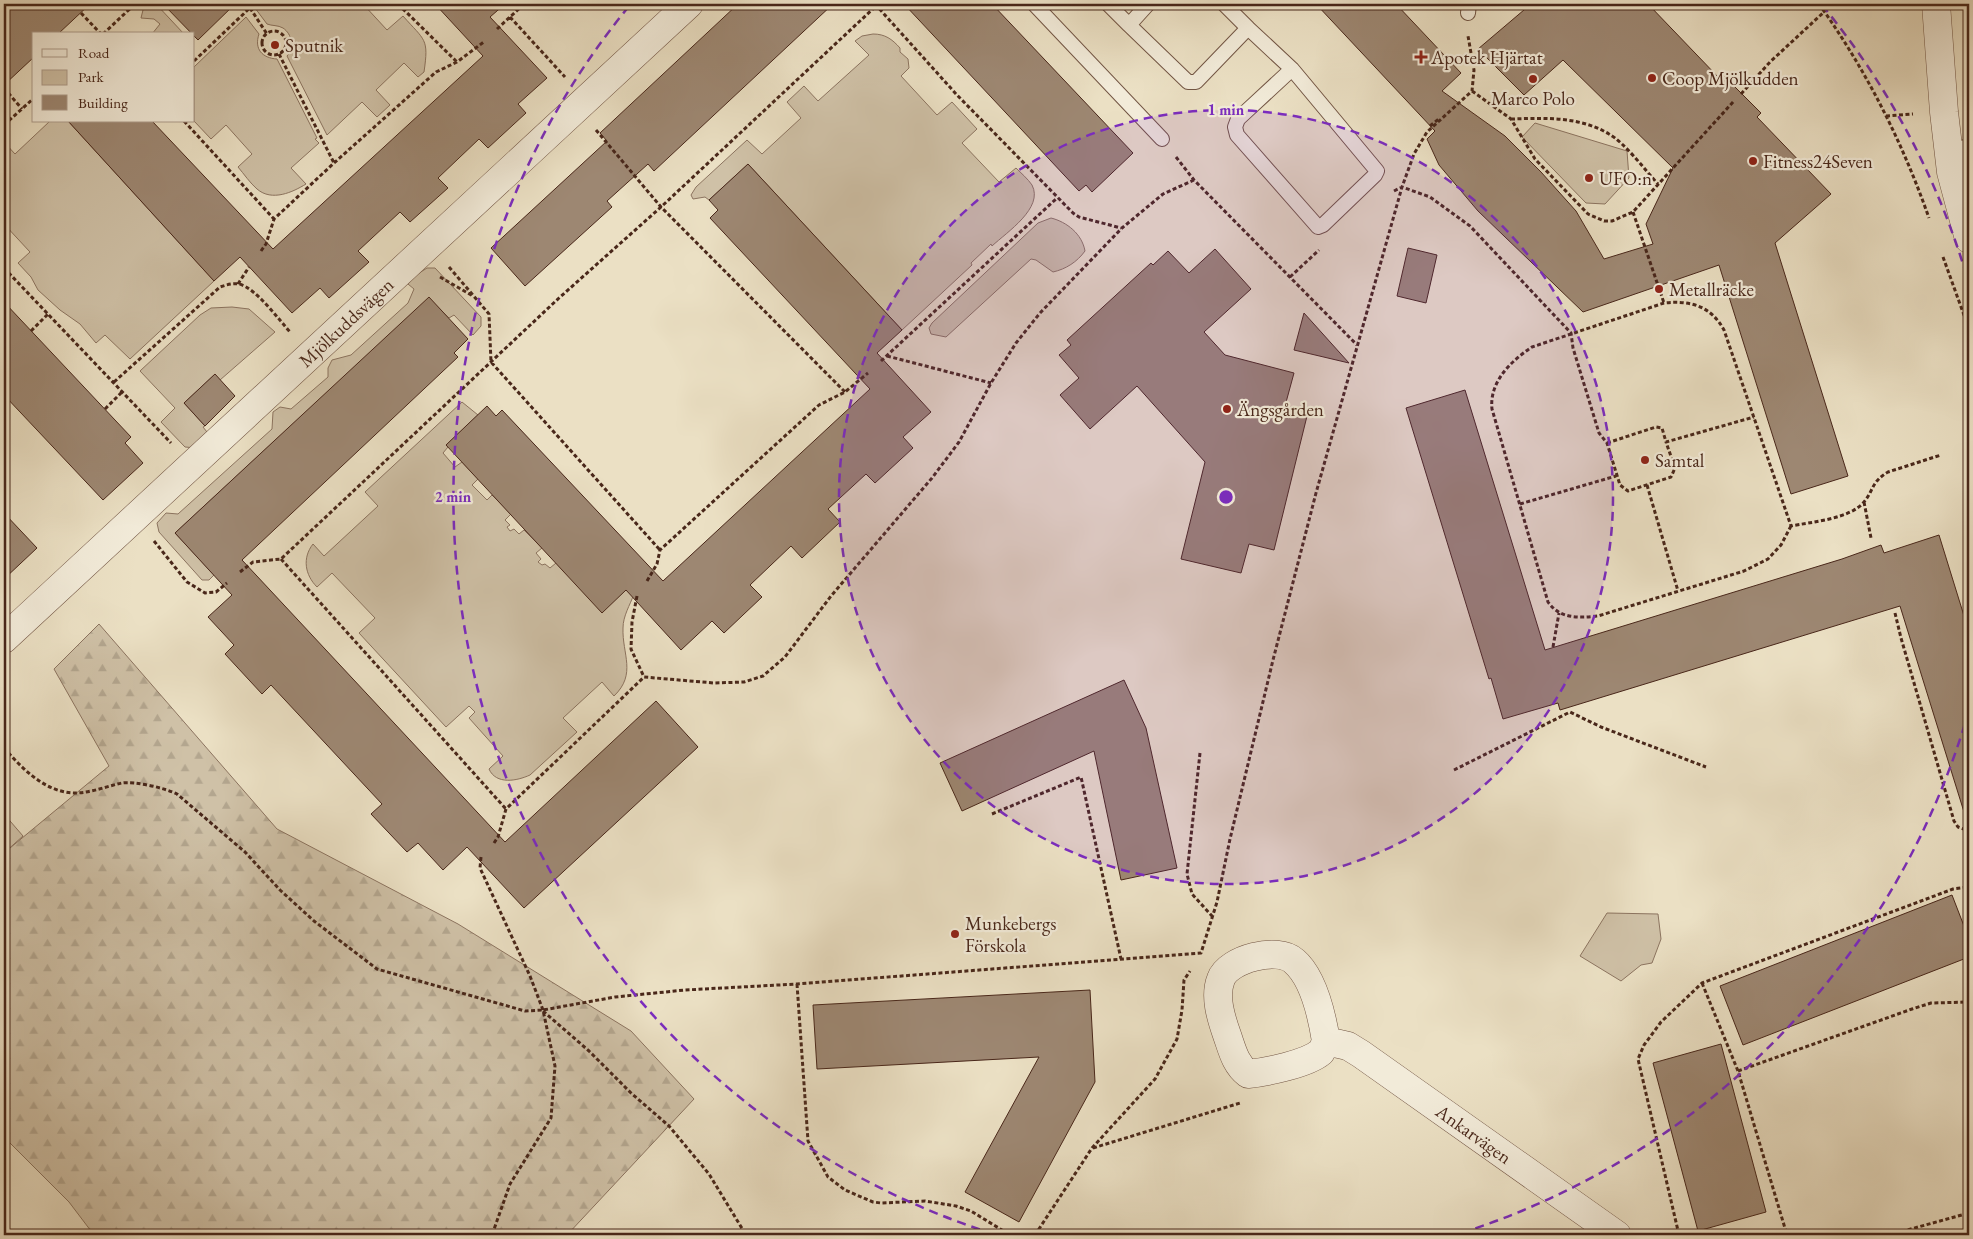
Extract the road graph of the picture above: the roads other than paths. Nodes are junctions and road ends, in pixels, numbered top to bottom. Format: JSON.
{"nodes":[{"id":1,"x":688,"y":4,"type":"edge"},
{"id":2,"x":1034,"y":4,"type":"edge"},
{"id":3,"x":1108,"y":4,"type":"edge"},
{"id":4,"x":1148,"y":4,"type":"edge"},
{"id":5,"x":1224,"y":4,"type":"edge"},
{"id":6,"x":1936,"y":4,"type":"edge"},
{"id":7,"x":1129,"y":25,"type":"junction"},
{"id":8,"x":1248,"y":28,"type":"junction"},
{"id":9,"x":1292,"y":69,"type":"junction"},
{"id":10,"x":1162,"y":139,"type":"road end"},
{"id":11,"x":1959,"y":148,"type":"edge"},
{"id":12,"x":1969,"y":239,"type":"edge"},
{"id":13,"x":4,"y":639,"type":"edge"},
{"id":14,"x":1326,"y":1041,"type":"junction"},
{"id":15,"x":1617,"y":1235,"type":"edge"}],
"edges":[{"from":1,"to":13,"type":"street","name":"Mjölkuddsvägen"},
{"from":2,"to":10,"type":"lane"},
{"from":3,"to":7,"type":"lane"},
{"from":4,"to":7,"type":"lane"},
{"from":5,"to":8,"type":"lane"},
{"from":6,"to":11,"type":"street"},
{"from":7,"to":8,"type":"lane"},
{"from":8,"to":9,"type":"lane"},
{"from":9,"to":9,"type":"lane"},
{"from":11,"to":12,"type":"street"},
{"from":14,"to":14,"type":"street"},
{"from":14,"to":15,"type":"street","name":"Ankarvägen"}]}
